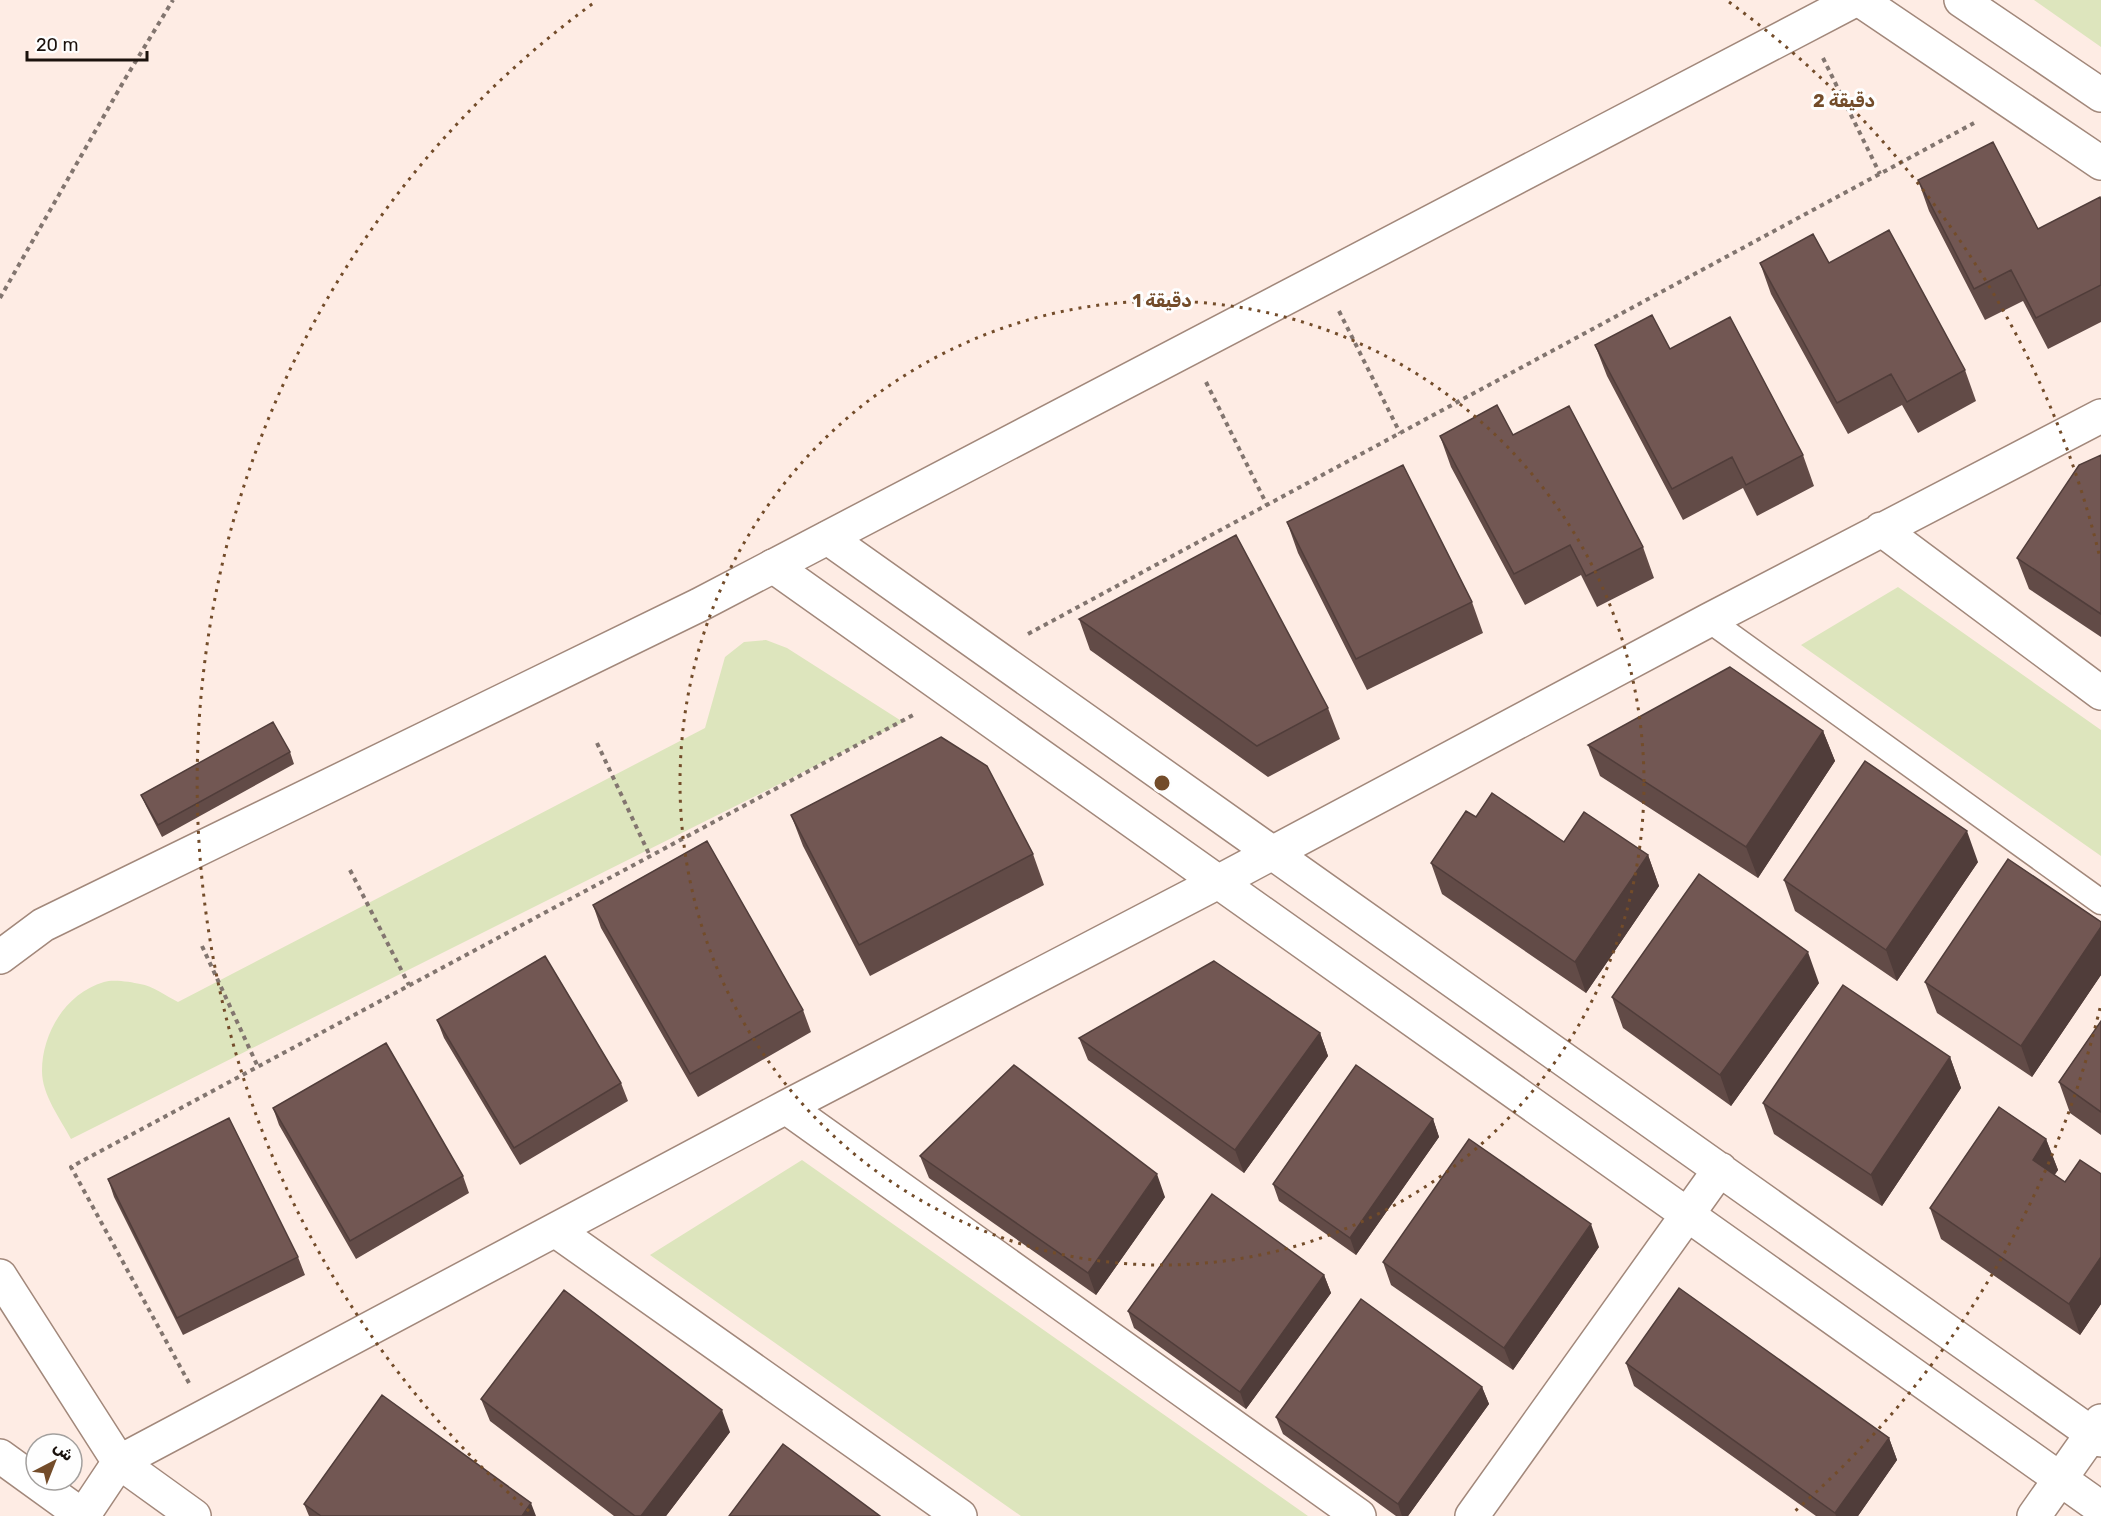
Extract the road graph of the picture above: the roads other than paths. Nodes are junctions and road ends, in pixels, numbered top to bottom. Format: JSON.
{"nodes":[{"id":1,"x":1856,"y":0,"type":"edge"},
{"id":2,"x":1860,"y":0,"type":"edge"},
{"id":3,"x":1961,"y":0,"type":"edge"},
{"id":4,"x":2101,"y":95,"type":"edge"},
{"id":5,"x":2101,"y":163,"type":"edge"},
{"id":6,"x":2101,"y":416,"type":"edge"},
{"id":7,"x":1881,"y":529,"type":"junction"},
{"id":8,"x":828,"y":537,"type":"junction"},
{"id":9,"x":773,"y":566,"type":"junction"},
{"id":10,"x":1709,"y":620,"type":"junction"},
{"id":11,"x":2101,"y":693,"type":"edge"},
{"id":12,"x":1273,"y":853,"type":"junction"},
{"id":13,"x":1218,"y":882,"type":"junction"},
{"id":14,"x":2101,"y":902,"type":"edge"},
{"id":15,"x":0,"y":957,"type":"edge"},
{"id":16,"x":786,"y":1107,"type":"junction"},
{"id":17,"x":1720,"y":1169,"type":"junction"},
{"id":18,"x":1687,"y":1214,"type":"junction"},
{"id":19,"x":555,"y":1230,"type":"junction"},
{"id":20,"x":0,"y":1276,"type":"edge"},
{"id":21,"x":2098,"y":1432,"type":"edge"},
{"id":22,"x":0,"y":1456,"type":"edge"},
{"id":23,"x":119,"y":1462,"type":"junction"},
{"id":24,"x":2060,"y":1479,"type":"junction"},
{"id":25,"x":2101,"y":1508,"type":"edge"},
{"id":26,"x":83,"y":1516,"type":"edge"},
{"id":27,"x":194,"y":1516,"type":"edge"},
{"id":28,"x":960,"y":1516,"type":"edge"},
{"id":29,"x":1359,"y":1516,"type":"edge"},
{"id":30,"x":1472,"y":1516,"type":"edge"},
{"id":31,"x":2034,"y":1516,"type":"edge"}],
"edges":[{"from":1,"to":8,"type":"street"},
{"from":2,"to":5,"type":"street"},
{"from":3,"to":4,"type":"street"},
{"from":6,"to":7,"type":"street"},
{"from":7,"to":10,"type":"street"},
{"from":7,"to":11,"type":"street"},
{"from":8,"to":9,"type":"street"},
{"from":8,"to":12,"type":"street"},
{"from":9,"to":13,"type":"street"},
{"from":9,"to":15,"type":"street"},
{"from":10,"to":12,"type":"street"},
{"from":10,"to":14,"type":"lane"},
{"from":12,"to":13,"type":"street"},
{"from":12,"to":17,"type":"street"},
{"from":13,"to":16,"type":"street"},
{"from":13,"to":18,"type":"street"},
{"from":16,"to":19,"type":"street"},
{"from":16,"to":29,"type":"street"},
{"from":17,"to":18,"type":"street"},
{"from":17,"to":21,"type":"street"},
{"from":18,"to":24,"type":"street"},
{"from":18,"to":30,"type":"street"},
{"from":19,"to":23,"type":"street"},
{"from":19,"to":28,"type":"street"},
{"from":20,"to":23,"type":"street"},
{"from":21,"to":24,"type":"street"},
{"from":22,"to":26,"type":"street"},
{"from":23,"to":26,"type":"street"},
{"from":23,"to":27,"type":"street"},
{"from":24,"to":25,"type":"street"},
{"from":24,"to":31,"type":"street"}]}
